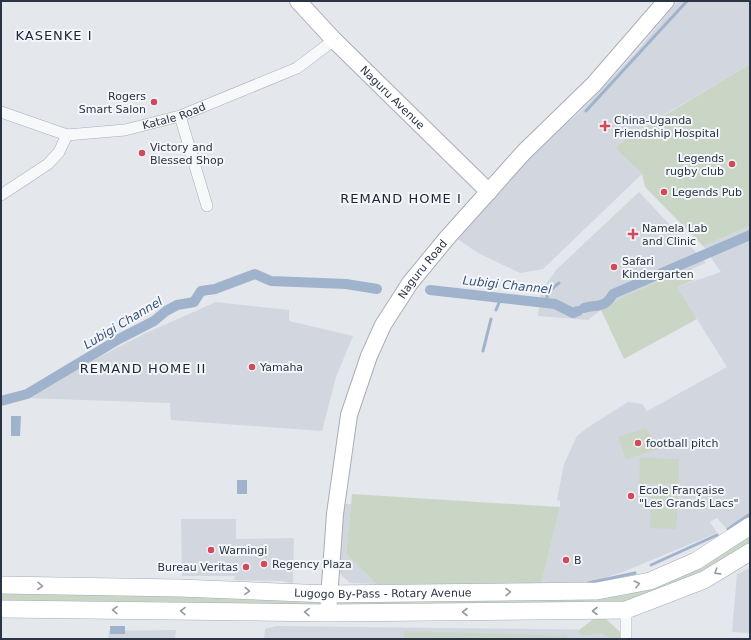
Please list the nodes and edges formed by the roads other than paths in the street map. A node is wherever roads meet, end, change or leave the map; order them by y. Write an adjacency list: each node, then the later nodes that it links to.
1 (298, 1): 3 (street, Naguru Avenue)
2 (666, 1): 7 (street, Naguru Road)
3 (334, 40): 5 (street, Katale Road); 7 (street, Naguru Avenue)
4 (1, 112): 6 (street, Katale Road)
5 (180, 116): 6 (street, Katale Road); 9 (street)
6 (67, 135): 8 (street)
7 (489, 192): 13 (street, Naguru Road)
8 (1, 195)
9 (207, 206)
10 (750, 526): 13 (main road, Lugogo By-Pass - Rotary Avenue, one-way to 10)
11 (750, 552): 15 (main road, Lugogo By-Pass - Rotary Avenue, one-way to 15)
12 (1, 585): 13 (main road, Lugogo By-Pass - Rotary Avenue, one-way to 13)
13 (329, 594): 16 (street, Naguru Road)
14 (1, 609): 16 (main road, Lugogo By-Pass - Rotary Avenue, one-way to 14)
15 (626, 610): 16 (main road, Lugogo By-Pass - Rotary Avenue, one-way to 16); 17 (street)
16 (328, 613)
17 (626, 639)

